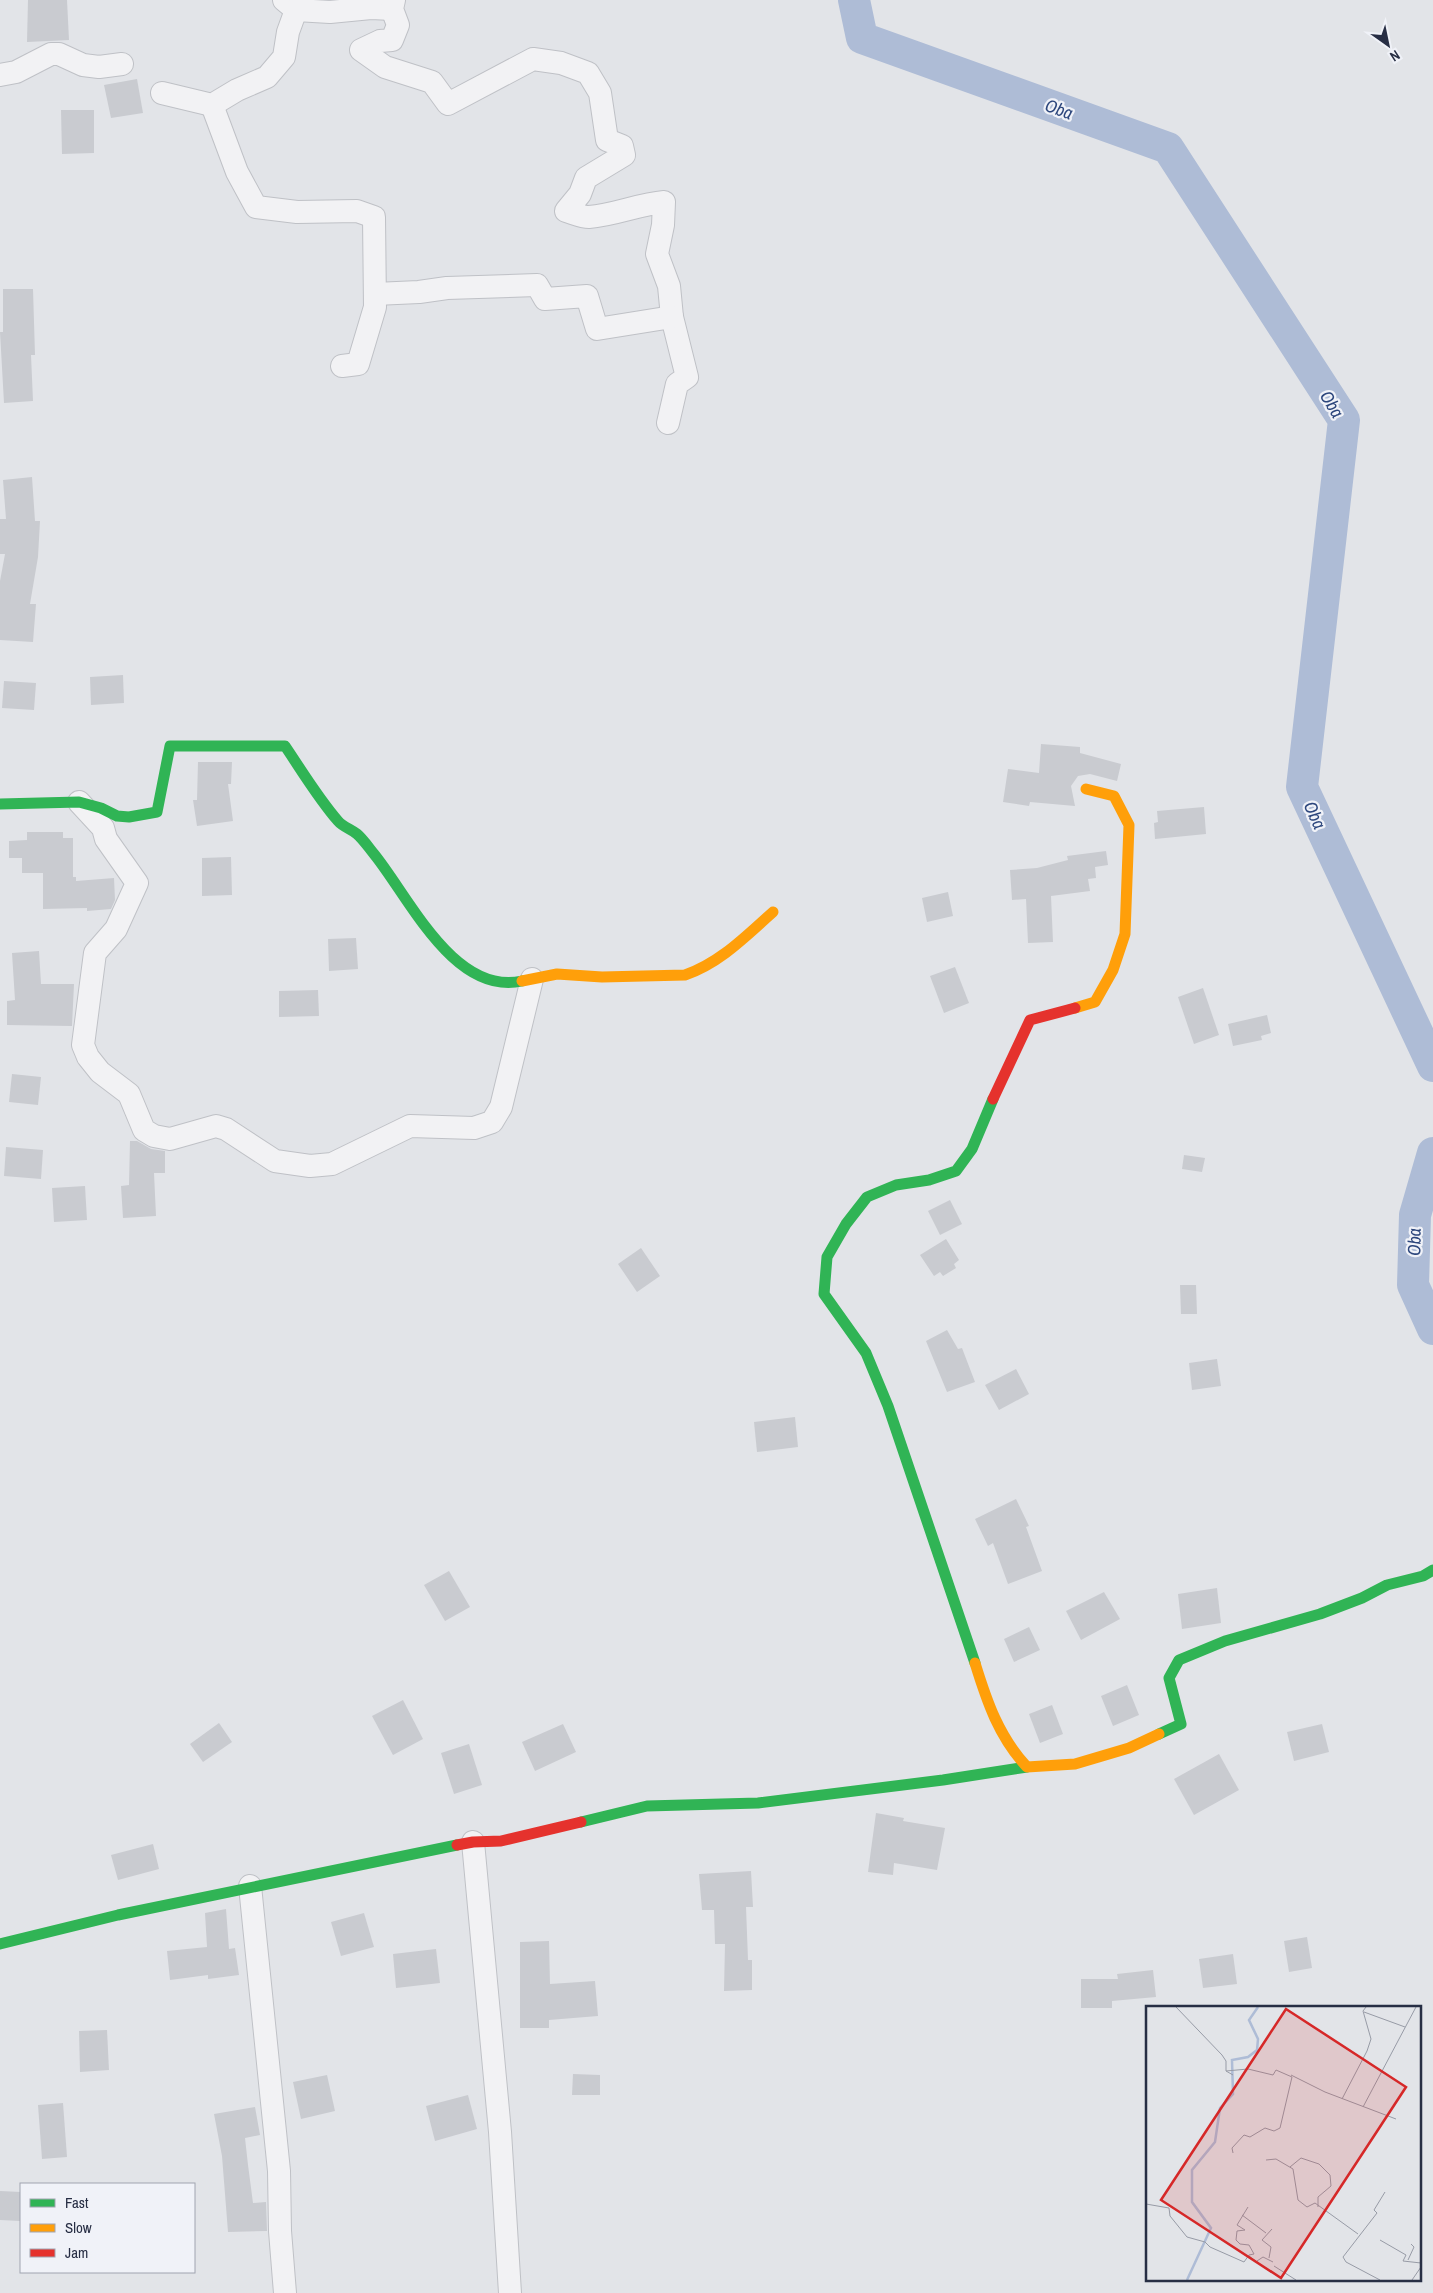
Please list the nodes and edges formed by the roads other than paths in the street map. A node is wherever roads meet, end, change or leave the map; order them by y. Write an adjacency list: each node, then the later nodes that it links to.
1 (290, 5): 2 (street); 6 (street)
2 (393, 5): 8 (street)
3 (122, 64): 4 (street)
4 (0, 75)
5 (162, 93): 6 (street)
6 (212, 105): 7 (street)
7 (375, 294): 8 (street); 9 (street)
8 (672, 317): 10 (street)
9 (342, 366)
10 (668, 423)
11 (1086, 789): 17 (street)
12 (79, 802): 13 (street); 15 (street); 15 (street)
13 (0, 804)
14 (773, 912): 15 (street)
15 (532, 979)
16 (1433, 1570): 17 (street)
17 (1027, 1767): 18 (street)
18 (473, 1842): 19 (street); 22 (street)
19 (250, 1886): 20 (street); 21 (street)
20 (0, 1944)
21 (285, 2293)
22 (510, 2293)

